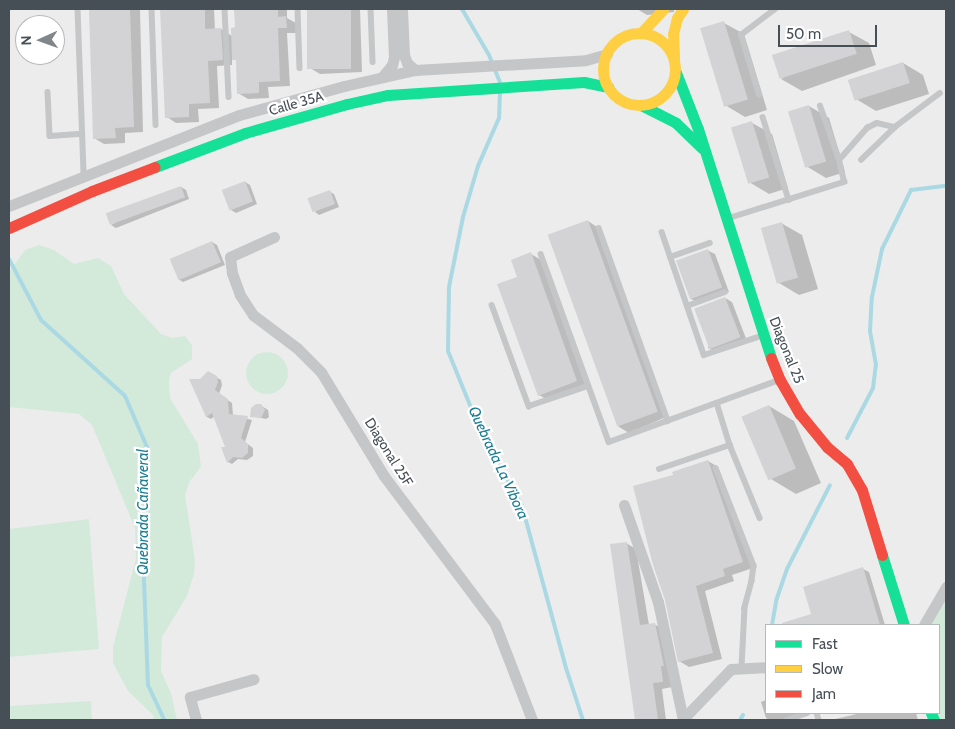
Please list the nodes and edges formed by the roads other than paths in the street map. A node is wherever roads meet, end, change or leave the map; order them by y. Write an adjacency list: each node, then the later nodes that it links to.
1 (78, 9): 30 (lane)
2 (152, 9): 28 (lane)
3 (225, 9): 24 (lane)
4 (298, 9): 17 (lane)
5 (371, 9): 15 (lane)
6 (392, 9): 19 (street)
7 (402, 9): 18 (street)
8 (663, 9): 12 (street)
9 (669, 9): 13 (street)
10 (683, 9): 13 (street, Diagonal 25)
11 (775, 9): 23 (lane)
12 (641, 33): 14 (street); 16 (street)
13 (673, 34): 16 (street, Diagonal 25)
14 (606, 54): 18 (street, Calle 35A); 20 (street)
15 (373, 62)
16 (675, 64): 25 (street); 31 (street, Diagonal 25)
17 (300, 68)
18 (414, 70): 19 (street, Calle 35A)
19 (382, 77): 34 (street, Calle 35A)
20 (608, 87): 25 (street); 35 (street, Calle 35A)
21 (48, 92): 30 (lane)
22 (940, 93): 29 (lane)
23 (759, 94)
24 (229, 97)
25 (641, 106): 31 (street, Diagonal 25)
26 (820, 106): 32 (lane)
27 (763, 117): 36 (lane)
28 (156, 125)
29 (895, 128): 32 (lane); 33 (lane)
30 (82, 134): 34 (lane)
31 (705, 152): 38 (street, Diagonal 25)
32 (839, 160): 36 (lane)
33 (861, 160)
34 (84, 174): 35 (street); 37 (street, Calle 35A)
35 (92, 191): 39 (street, Calle 35A)
36 (789, 200): 38 (lane)
37 (9, 206)
38 (726, 219): 49 (street, Diagonal 25)
39 (9, 228)
40 (600, 228): 53 (lane)
41 (662, 232): 45 (lane)
42 (274, 237): 67 (street, Diagonal 25F)
43 (710, 243): 45 (lane)
44 (541, 254): 51 (lane)
45 (670, 257): 48 (lane)
46 (725, 292): 48 (lane)
47 (492, 305): 51 (lane)
48 (687, 306): 49 (lane)
49 (763, 335): 50 (street, Diagonal 25)
50 (780, 380): 52 (lane); 60 (street, Diagonal 25)
51 (588, 386): 53 (lane)
52 (717, 403): 53 (lane); 54 (lane)
53 (668, 421)
54 (730, 445): 55 (lane); 58 (lane)
55 (659, 468)
56 (716, 468): 63 (lane)
57 (624, 505): 68 (street)
58 (760, 518)
59 (946, 587): 61 (street)
60 (904, 624)
61 (925, 624)
62 (765, 666): 63 (street)
63 (742, 668): 68 (street)
64 (254, 679): 66 (street)
65 (805, 714): 69 (lane)
66 (196, 720)
67 (532, 720)
68 (683, 720)
69 (787, 720)

